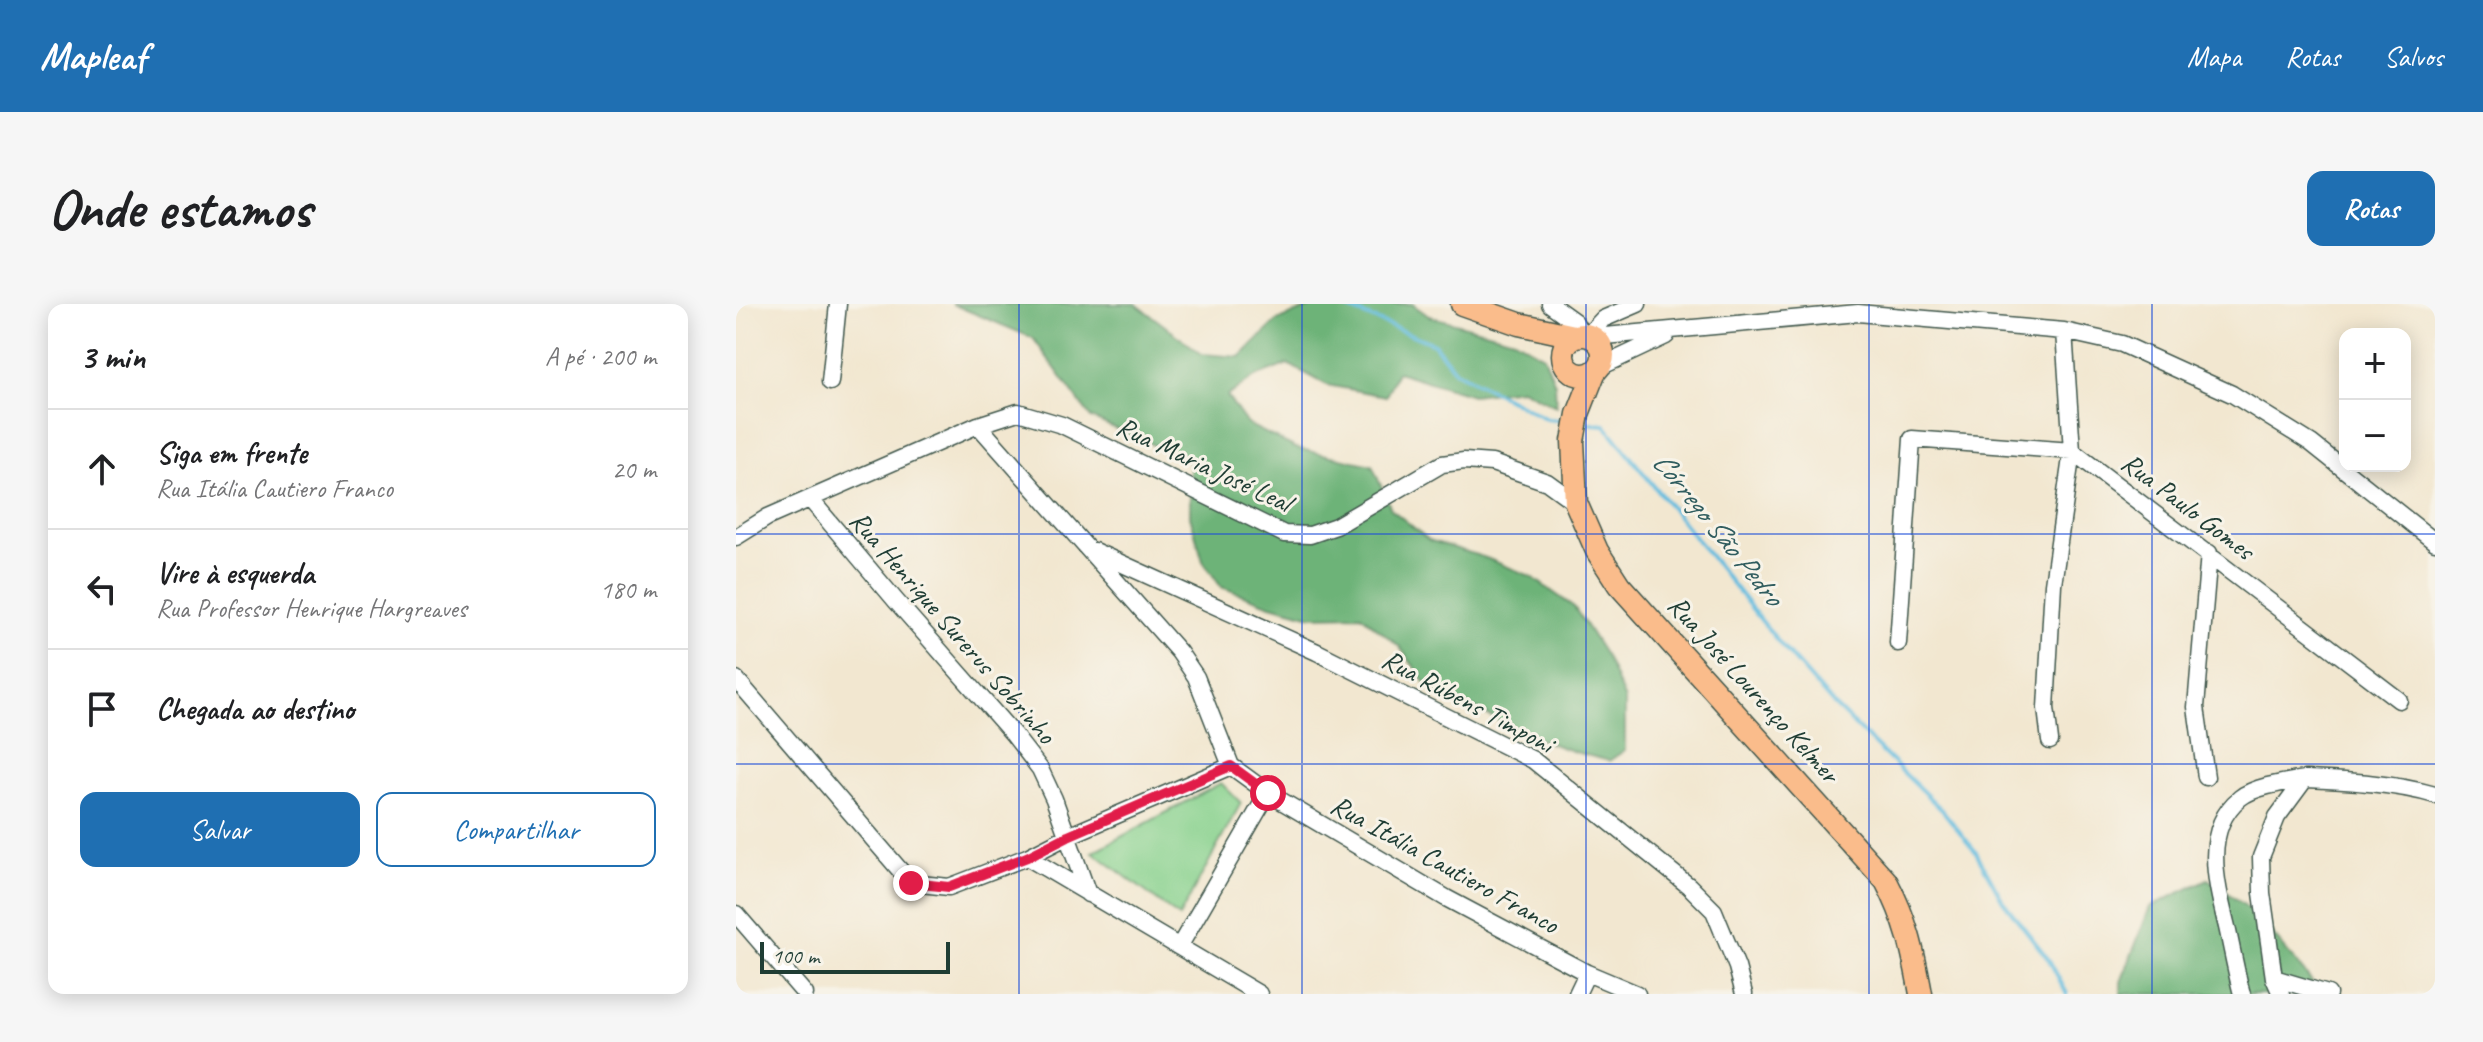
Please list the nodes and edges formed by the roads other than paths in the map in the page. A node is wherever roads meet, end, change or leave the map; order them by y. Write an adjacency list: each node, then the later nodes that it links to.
1 (838, 304): 11 (street)
2 (1462, 304): 5 (main road)
3 (1550, 304): 8 (street)
4 (1638, 304): 8 (street)
5 (1519, 324): 8 (main road); 9 (main road)
6 (1678, 331): 7 (street); 8 (street); 10 (street)
7 (2064, 331): 14 (street); 20 (street)
8 (1584, 336): 9 (main road); 10 (main road)
9 (1566, 365): 10 (main road); 12 (main road, Rua José Lourenço Kelmer)
10 (1597, 370): 12 (main road, Rua José Lourenço Kelmer)
11 (830, 382)
12 (1578, 414): 15 (main road, Rua José Lourenço Kelmer)
13 (978, 425): 16 (street, Rua Maria José Leal); 17 (street, Rua Maria José Leal); 21 (street)
14 (2072, 451): 22 (street, Rua Paulo Gomes); 23 (street); 26 (street)
15 (1575, 467): 16 (street); 18 (main road, Rua José Lourenço Kelmer)
16 (1547, 482): 18 (street, Rua Maria José Leal)
17 (810, 499): 19 (street, Rua Maria José Leal); 32 (street, Rua Henrique Surerus Sobrinho)
18 (1576, 503): 44 (main road, Rua José Lourenço Kelmer)
19 (736, 537)
20 (2435, 542)
21 (1087, 548): 27 (street); 43 (street, Rua Rúbens Timponi)
22 (2209, 553): 25 (street, Rua Paulo Gomes); 28 (street)
23 (1898, 643)
24 (736, 679): 33 (street)
25 (2399, 700)
26 (2050, 741)
27 (1231, 766): 30 (street, Rua Itália Cautiero Franco); 32 (street)
28 (2206, 777)
29 (2305, 779): 31 (street); 38 (street); 45 (street)
30 (1268, 793): 36 (street); 37 (street, Rua Itália Cautiero Franco)
31 (2435, 795)
32 (1068, 836): 33 (street); 34 (street, Rua Henrique Surerus Sobrinho)
33 (1027, 857): 34 (street)
34 (1088, 894): 36 (street)
35 (736, 914): 39 (street)
36 (1179, 947): 40 (street)
37 (1587, 973): 41 (street); 42 (street, Rua Itália Cautiero Franco)
38 (2274, 978): 46 (street); 47 (street)
39 (805, 994)
40 (1259, 994)
41 (1577, 994)
42 (1637, 994)
43 (1744, 994)
44 (1921, 994)
45 (2242, 994)
46 (2281, 994)
47 (2328, 994)

